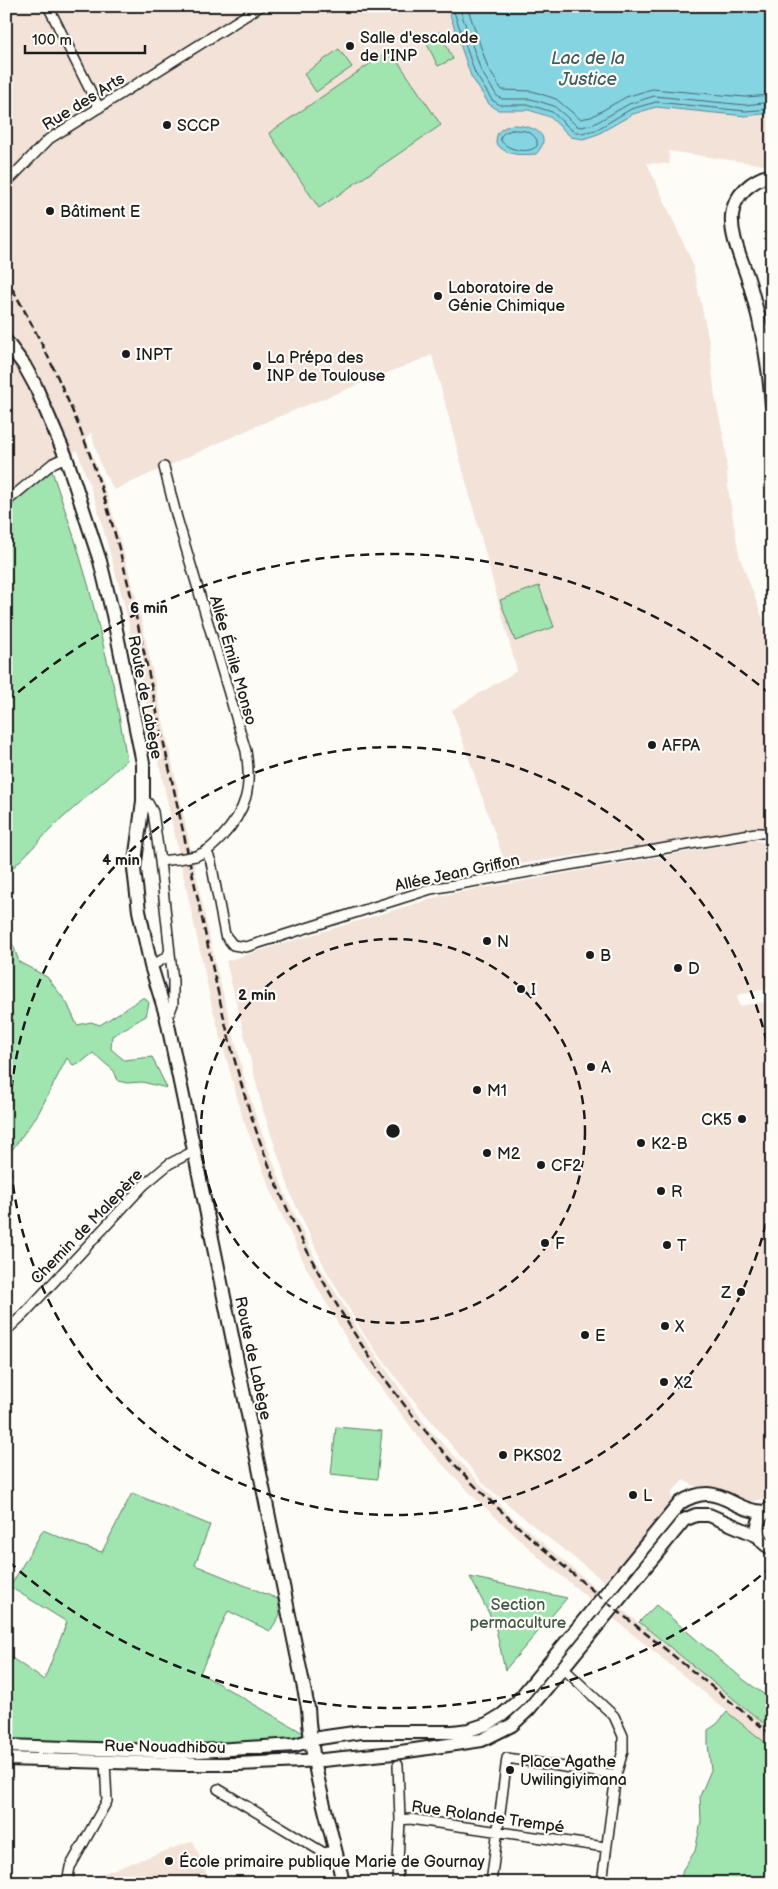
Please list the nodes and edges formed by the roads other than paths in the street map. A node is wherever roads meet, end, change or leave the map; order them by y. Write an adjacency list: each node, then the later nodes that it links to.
1 (48, 6): 3 (street)
2 (261, 6): 3 (street, Rue des Arts)
3 (99, 108): 7 (street, Rue des Arts)
4 (772, 175): 6 (main road)
5 (772, 179): 6 (main road)
6 (756, 181): 9 (main road)
7 (6, 183)
8 (6, 341): 10 (main road, Route de Labège)
9 (772, 405)
10 (66, 457): 12 (street); 13 (main road, Route de Labège)
11 (164, 467): 15 (street, Allée Émile Monso)
12 (6, 502)
13 (142, 801): 16 (street); 18 (main road, Route de Labège)
14 (772, 833): 15 (street, Allée Jean Griffon)
15 (208, 852): 16 (street, bridge)
16 (160, 862): 17 (street)
17 (169, 952): 18 (street); 19 (street)
18 (151, 966): 19 (main road, Route de Labège)
19 (166, 1016): 20 (main road, Route de Labège)
20 (194, 1151): 21 (street, Chemin de Malepère); 26 (main road, Route de Labège)
21 (6, 1331)
22 (768, 1510): 23 (main road); 26 (main road, Rue Nouadhibou)
23 (758, 1536): 24 (main road); 25 (main road, Rue Nouadhibou)
24 (772, 1548)
25 (562, 1667): 29 (main road, Rue Nouadhibou); 32 (street)
26 (315, 1739): 27 (main road, Rue Nouadhibou); 29 (main road, Route de Labège)
27 (6, 1746)
28 (6, 1759): 30 (main road, Rue Nouadhibou)
29 (318, 1760): 30 (main road, Rue Nouadhibou); 36 (main road, Route de Labège)
30 (105, 1762): 38 (street)
31 (398, 1765): 34 (street)
32 (616, 1775): 35 (street); 37 (street)
33 (218, 1789): 36 (street)
34 (400, 1820): 35 (street, Rue Rolande Trempé); 40 (street, Rue Rolande Trempé)
35 (498, 1832): 37 (street, Rue Rolande Trempé); 41 (street)
36 (335, 1845): 39 (main road, Route de Labège)
37 (605, 1847): 42 (street)
38 (68, 1883)
39 (344, 1883)
40 (398, 1883)
41 (491, 1883)
42 (602, 1883)

